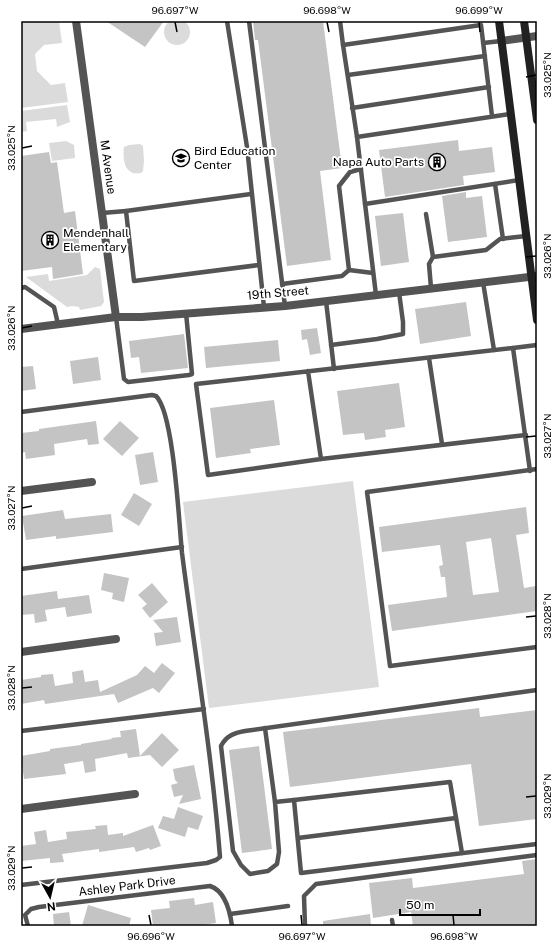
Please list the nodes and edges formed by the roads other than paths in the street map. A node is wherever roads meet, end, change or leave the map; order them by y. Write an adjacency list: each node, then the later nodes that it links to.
1 (76, 21): 27 (street, M Avenue)
2 (227, 21): 24 (lane)
3 (249, 21): 37 (lane)
4 (340, 21): 12 (lane)
5 (499, 21): 10 (main road)
6 (524, 21): 9 (main road)
7 (481, 23): 11 (lane); 12 (lane)
8 (537, 36): 9 (street)
9 (527, 37): 10 (street); 19 (main road)
10 (501, 41): 11 (lane); 17 (main road)
11 (483, 43): 13 (lane)
12 (343, 45): 14 (lane)
13 (485, 56): 14 (lane); 15 (lane)
14 (348, 75): 16 (lane)
15 (489, 87): 16 (lane); 18 (lane)
16 (352, 108): 20 (lane)
17 (510, 114): 18 (lane); 22 (main road)
18 (492, 116): 20 (lane)
19 (537, 120)
20 (357, 137): 21 (lane)
21 (361, 169): 25 (lane); 33 (lane)
22 (519, 180): 23 (lane); 29 (main road)
23 (495, 184): 25 (lane); 30 (lane)
24 (251, 194): 26 (lane); 32 (lane)
25 (365, 204): 34 (lane)
26 (126, 210): 27 (lane); 32 (lane)
27 (102, 214): 46 (street, M Avenue)
28 (426, 214): 31 (lane)
29 (526, 236): 30 (lane); 35 (main road)
30 (503, 239): 31 (lane)
31 (433, 257): 39 (lane)
32 (259, 265): 44 (lane)
33 (349, 270): 34 (lane); 37 (lane)
34 (373, 273): 41 (lane)
35 (534, 276): 36 (street, 19th Street); 47 (main road)
36 (483, 282): 39 (street, 19th Street); 53 (lane)
37 (282, 284): 43 (lane)
38 (21, 288): 48 (lane)
39 (431, 288): 40 (street, 19th Street)
40 (399, 292): 41 (street, 19th Street); 50 (lane)
41 (376, 295): 42 (street, 19th Street)
42 (326, 301): 43 (street, 19th Street); 50 (lane)
43 (285, 306): 44 (street, 19th Street)
44 (264, 307): 45 (street, 19th Street)
45 (186, 313): 46 (street, 19th Street); 46 (lane)
46 (116, 317): 48 (street, 19th Street)
47 (537, 320)
48 (58, 324): 49 (street, 19th Street)
49 (21, 329)
50 (331, 345): 55 (lane)
51 (537, 345): 52 (lane)
52 (513, 348): 53 (lane); 58 (lane)
53 (494, 350): 54 (lane)
54 (429, 358): 55 (lane); 59 (lane)
55 (334, 368): 56 (lane)
56 (308, 372): 60 (lane); 60 (lane)
57 (21, 412): 65 (lane)
58 (526, 435): 59 (lane); 62 (lane)
59 (442, 444): 60 (lane)
60 (321, 459)
61 (537, 469): 62 (lane)
62 (530, 470): 68 (lane)
63 (92, 482): 64 (street)
64 (21, 491)
65 (182, 547): 66 (lane); 71 (lane)
66 (21, 569)
67 (116, 639): 69 (street)
68 (537, 647)
69 (21, 652)
70 (537, 690): 72 (lane)
71 (204, 709): 73 (lane); 83 (lane)
72 (265, 728): 76 (lane); 76 (lane)
73 (21, 731)
74 (135, 794): 77 (street)
75 (294, 800): 76 (lane); 78 (lane); 79 (lane)
76 (275, 802)
77 (21, 809)
78 (456, 818): 79 (lane); 81 (lane)
79 (298, 838): 81 (lane)
80 (537, 844): 81 (lane)
81 (462, 853)
82 (537, 855): 89 (lane)
83 (21, 885)
84 (288, 906): 85 (lane)
85 (230, 914): 87 (lane, Ashley Park Drive); 88 (lane, Ashley Park Drive)
86 (392, 920): 90 (lane)
87 (28, 926)
88 (232, 926)
89 (305, 926)
90 (393, 926)

